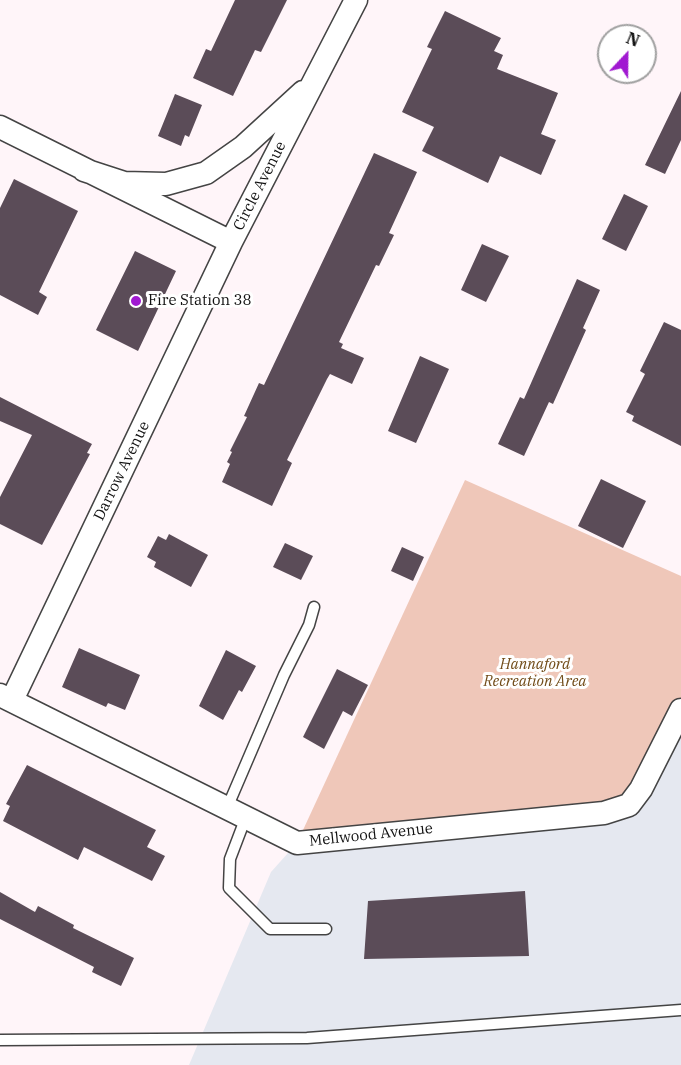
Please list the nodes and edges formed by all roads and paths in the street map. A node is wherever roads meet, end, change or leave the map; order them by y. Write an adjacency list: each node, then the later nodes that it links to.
1 (356, 0): 2 (street, Circle Avenue)
2 (315, 81): 4 (street, Circle Avenue); 5 (street, Circle Avenue)
3 (0, 127): 4 (street, Circle Avenue)
4 (84, 170): 5 (street, Circle Avenue)
5 (231, 242): 7 (street, Darrow Avenue)
6 (314, 607): 9 (lane)
7 (6, 697): 9 (street, Mellwood Avenue)
8 (681, 710): 9 (street, Mellwood Avenue)
9 (237, 812): 10 (lane)
10 (326, 930)
11 (681, 1010): 12 (lane)
12 (0, 1040)

